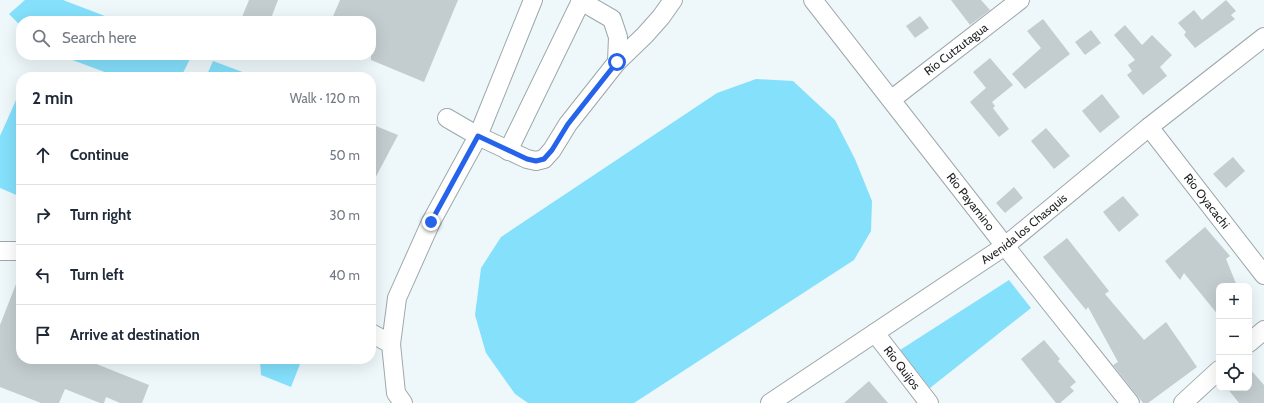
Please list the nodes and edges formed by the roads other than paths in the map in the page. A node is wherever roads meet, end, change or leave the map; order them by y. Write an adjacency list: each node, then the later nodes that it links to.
1 (533, 0): 11 (street)
2 (580, 0): 7 (street); 12 (street)
3 (673, 0): 7 (street)
4 (813, 0): 8 (street, Río Payamino)
5 (1020, 0): 8 (street, Río Cutzutagua)
6 (1264, 37): 10 (street, Avenida los Chasquis)
7 (617, 62): 12 (street)
8 (892, 99): 13 (street, Río Payamino)
9 (447, 118): 11 (street)
10 (1149, 128): 13 (street, Avenida los Chasquis); 16 (street, Río Oyacachi)
11 (478, 136): 12 (street); 21 (street)
12 (508, 151)
13 (1004, 246): 18 (street, Avenida los Chasquis); 26 (street, Río Payamino)
14 (0, 251): 15 (street)
15 (16, 251)
16 (1264, 275)
17 (1264, 330): 20 (street)
18 (874, 333): 24 (street, Avenida los Chasquis); 25 (street, Río Quijos)
19 (376, 336): 21 (street)
20 (1252, 340)
21 (391, 344): 23 (street)
22 (1216, 373): 27 (street)
23 (403, 403)
24 (770, 403)
25 (929, 403)
26 (1130, 403)
27 (1183, 403)

